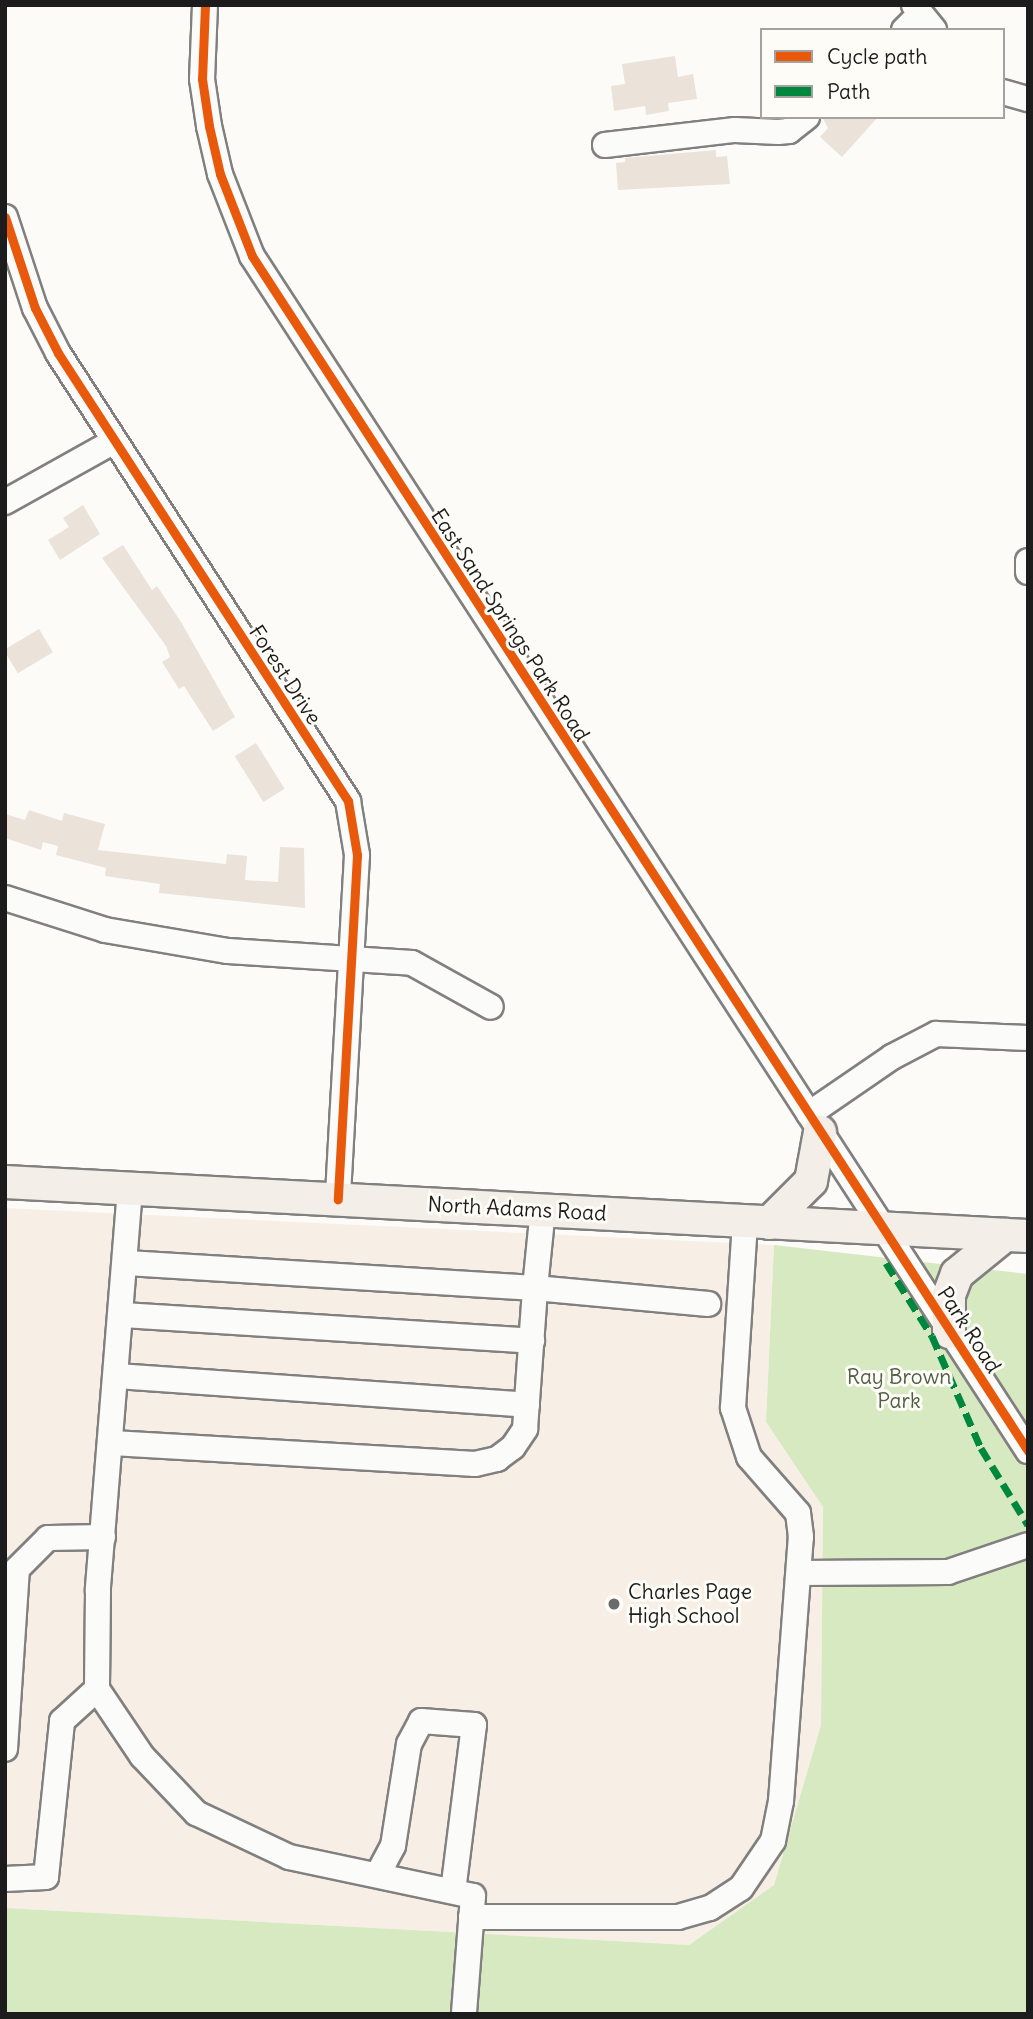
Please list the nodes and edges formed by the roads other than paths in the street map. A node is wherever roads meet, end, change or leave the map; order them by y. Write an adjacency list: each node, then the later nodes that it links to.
1 (205, 5): 11 (street, East Sand Springs Park Road)
2 (804, 119): 3 (street)
3 (605, 145)
4 (5, 217): 5 (street, Forest Drive)
5 (113, 442): 6 (street); 8 (street, Forest Drive)
6 (5, 502)
7 (5, 898): 8 (street)
8 (353, 958): 9 (street); 14 (street, Forest Drive)
9 (492, 1007)
10 (1028, 1038): 11 (street)
11 (815, 1123): 16 (main road); 17 (street, East Sand Springs Park Road)
12 (5, 1182): 13 (main road, North Adams Road)
13 (130, 1189): 14 (main road, North Adams Road); 19 (street)
14 (338, 1199): 15 (main road, North Adams Road)
15 (543, 1209): 16 (main road, North Adams Road); 20 (street)
16 (757, 1222): 17 (main road, North Adams Road); 31 (street)
17 (881, 1229): 18 (main road, North Adams Road); 23 (street, Park Road)
18 (1016, 1236): 23 (main road)
19 (127, 1263): 20 (street); 22 (street)
20 (535, 1287): 21 (street); 24 (street)
21 (708, 1304)
22 (122, 1315): 24 (street); 25 (street)
23 (949, 1332): 28 (street, Park Road)
24 (532, 1340): 26 (street)
25 (117, 1376): 26 (street); 27 (street)
26 (527, 1405): 27 (street)
27 (111, 1443): 29 (street)
28 (1028, 1451)
29 (103, 1537): 32 (street); 33 (street)
30 (1028, 1545): 31 (street)
31 (799, 1573): 36 (street)
32 (97, 1689): 34 (street); 35 (street)
33 (5, 1749)
34 (377, 1874): 36 (street); 36 (street)
35 (5, 1879)
36 (466, 1901): 37 (street)
37 (464, 2014)

